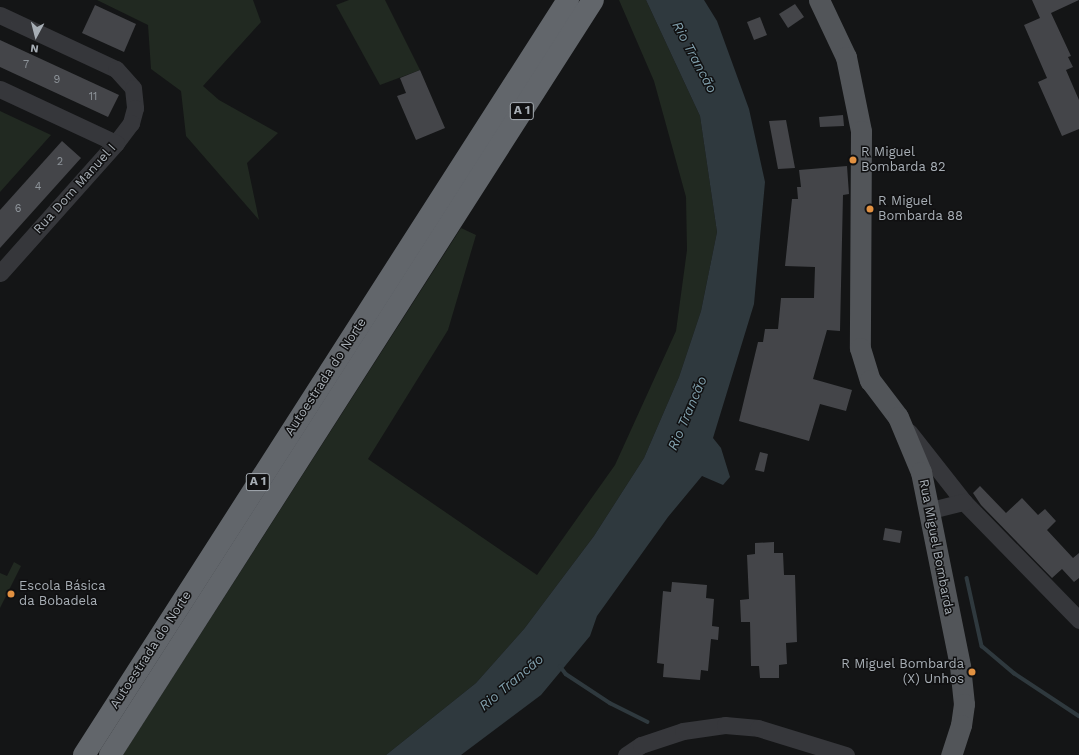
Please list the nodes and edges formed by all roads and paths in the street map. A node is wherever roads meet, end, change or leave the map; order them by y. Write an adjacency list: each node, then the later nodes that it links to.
1 (568, 0): 7 (highway, Autoestrada do Norte / A 1)
2 (593, 0): 7 (highway, Autoestrada do Norte / A 1)
3 (819, 0): 9 (main road, Rua Miguel Bombarda)
4 (0, 15): 6 (street, Rua Dom Manuel I)
5 (0, 89): 6 (street)
6 (116, 143): 8 (street, Rua Dom Manuel I)
7 (443, 216): 13 (highway, Autoestrada do Norte / A 1); 14 (highway, Autoestrada do Norte / A 1)
8 (0, 272)
9 (898, 417): 10 (street); 11 (main road, Rua Miguel Bombarda)
10 (964, 502): 11 (street); 12 (street)
11 (931, 510): 17 (main road, Rua Miguel Bombarda)
12 (1079, 620)
13 (84, 755)
14 (110, 755)
15 (626, 755): 16 (street)
16 (846, 755)
17 (951, 755)

